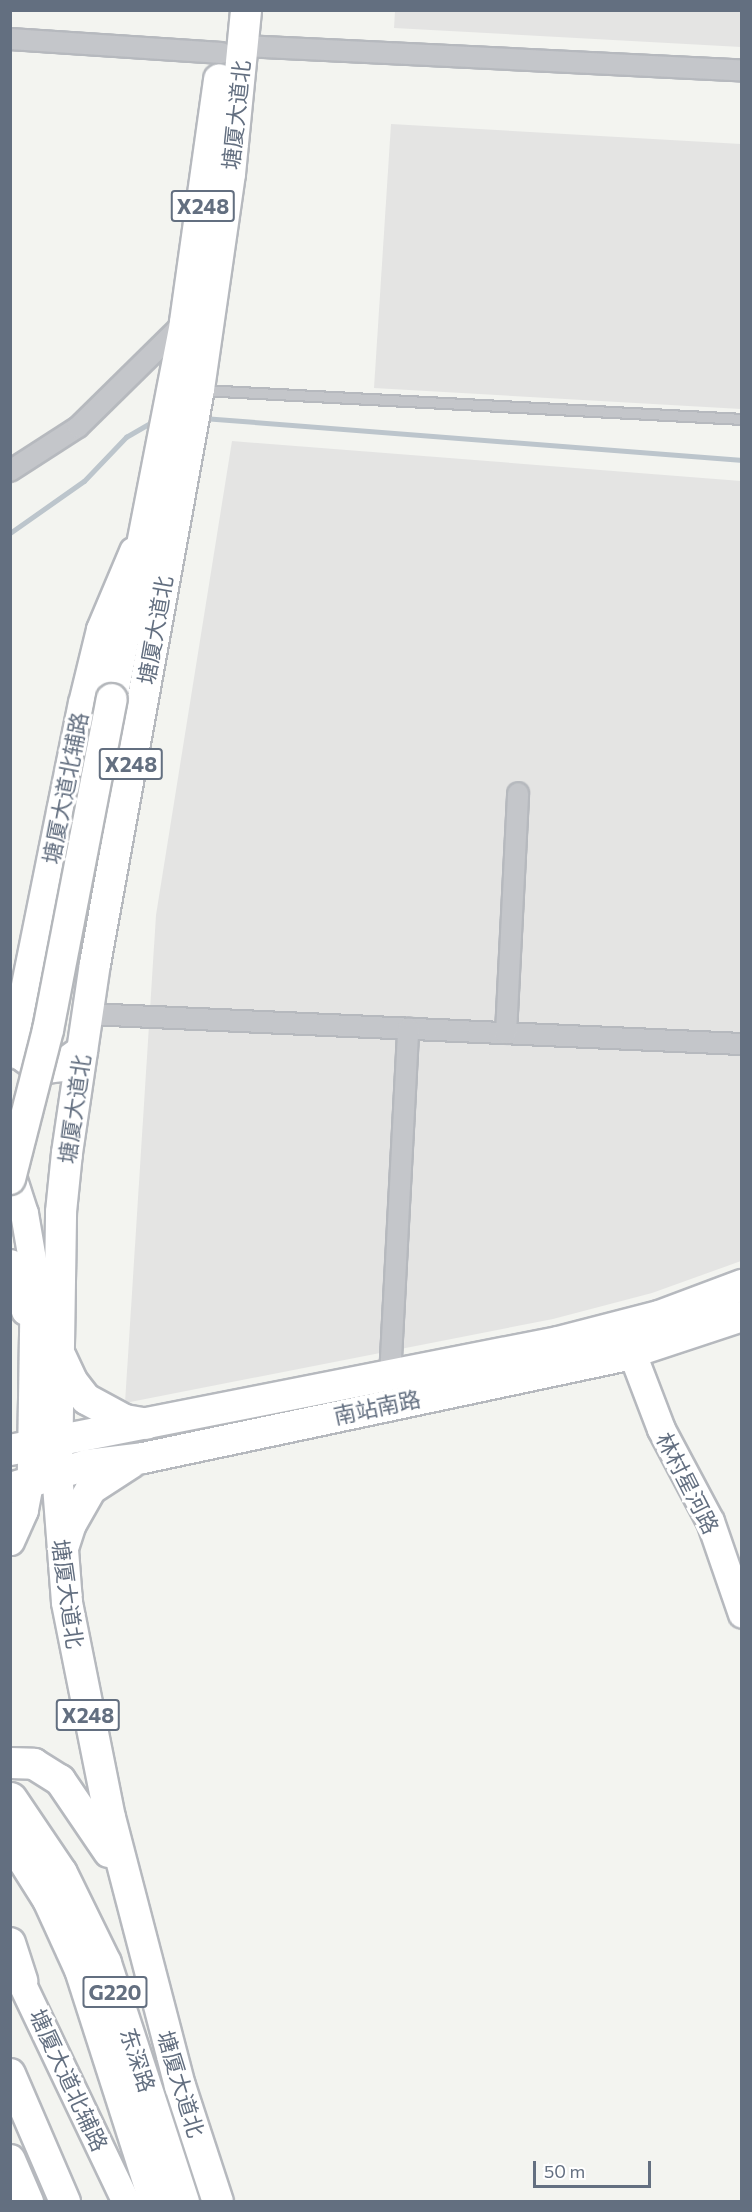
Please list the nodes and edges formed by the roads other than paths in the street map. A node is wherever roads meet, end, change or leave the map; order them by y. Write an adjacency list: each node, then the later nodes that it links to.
1 (225, 10): 4 (main road, 塘厦大道北 / X248)
2 (246, 10): 4 (main road, 塘厦大道北 / X248)
3 (10, 39): 4 (street)
4 (233, 50): 5 (street); 6 (main road, 塘厦大道北 / X248); 7 (main road, 塘厦大道北 / X248)
5 (741, 70)
6 (185, 322): 7 (main road, 塘厦大道北 / X248); 9 (street)
7 (188, 396): 8 (lane); 10 (main road, 塘厦大道北 / X248); 12 (main road, 塘厦大道北 / X248)
8 (741, 419)
9 (10, 471)
10 (143, 527): 16 (main road, 塘厦大道北辅路); 19 (main road, 塘厦大道北 / X248, bridge)
11 (518, 793): 14 (street)
12 (88, 1014): 13 (street); 17 (main road, 塘厦大道北 / X248)
13 (408, 1028): 14 (street); 26 (street)
14 (506, 1033): 15 (street)
15 (741, 1044)
16 (13, 1045): 17 (main road)
17 (82, 1051): 24 (main road, 塘厦大道北 / X248)
18 (10, 1170): 23 (main road)
19 (10, 1179)
20 (10, 1263): 23 (main road)
21 (741, 1284): 26 (main road, 南站南路)
22 (741, 1316): 25 (main road, 南站南路)
23 (30, 1332): 29 (main road)
24 (58, 1345): 27 (main road); 29 (main road, 塘厦大道北 / X248)
25 (632, 1353): 28 (main road, 南站南路); 32 (main road, 林村星河路)
26 (390, 1377): 27 (main road, 南站南路)
27 (153, 1425): 29 (main road, 南站南路)
28 (143, 1458): 29 (main road, 南站南路); 31 (main road)
29 (33, 1464): 30 (main road); 31 (main road, 塘厦大道北 / X248)
30 (10, 1541)
31 (62, 1554): 36 (main road, 塘厦大道北 / X248)
32 (741, 1614)
33 (10, 1763): 36 (main road)
34 (10, 1799): 45 (highway, 东深路 / G220)
35 (10, 1837): 44 (highway, 东深路 / G220)
36 (123, 1875): 46 (main road, 塘厦大道北 / X248)
37 (10, 1943): 38 (main road)
38 (16, 1970): 43 (main road, 塘厦大道北辅路)
39 (10, 2074): 42 (main road)
40 (10, 2160): 41 (main road)
41 (28, 2202)
42 (65, 2202)
43 (126, 2202)
44 (156, 2202)
45 (182, 2202)
46 (218, 2202)

